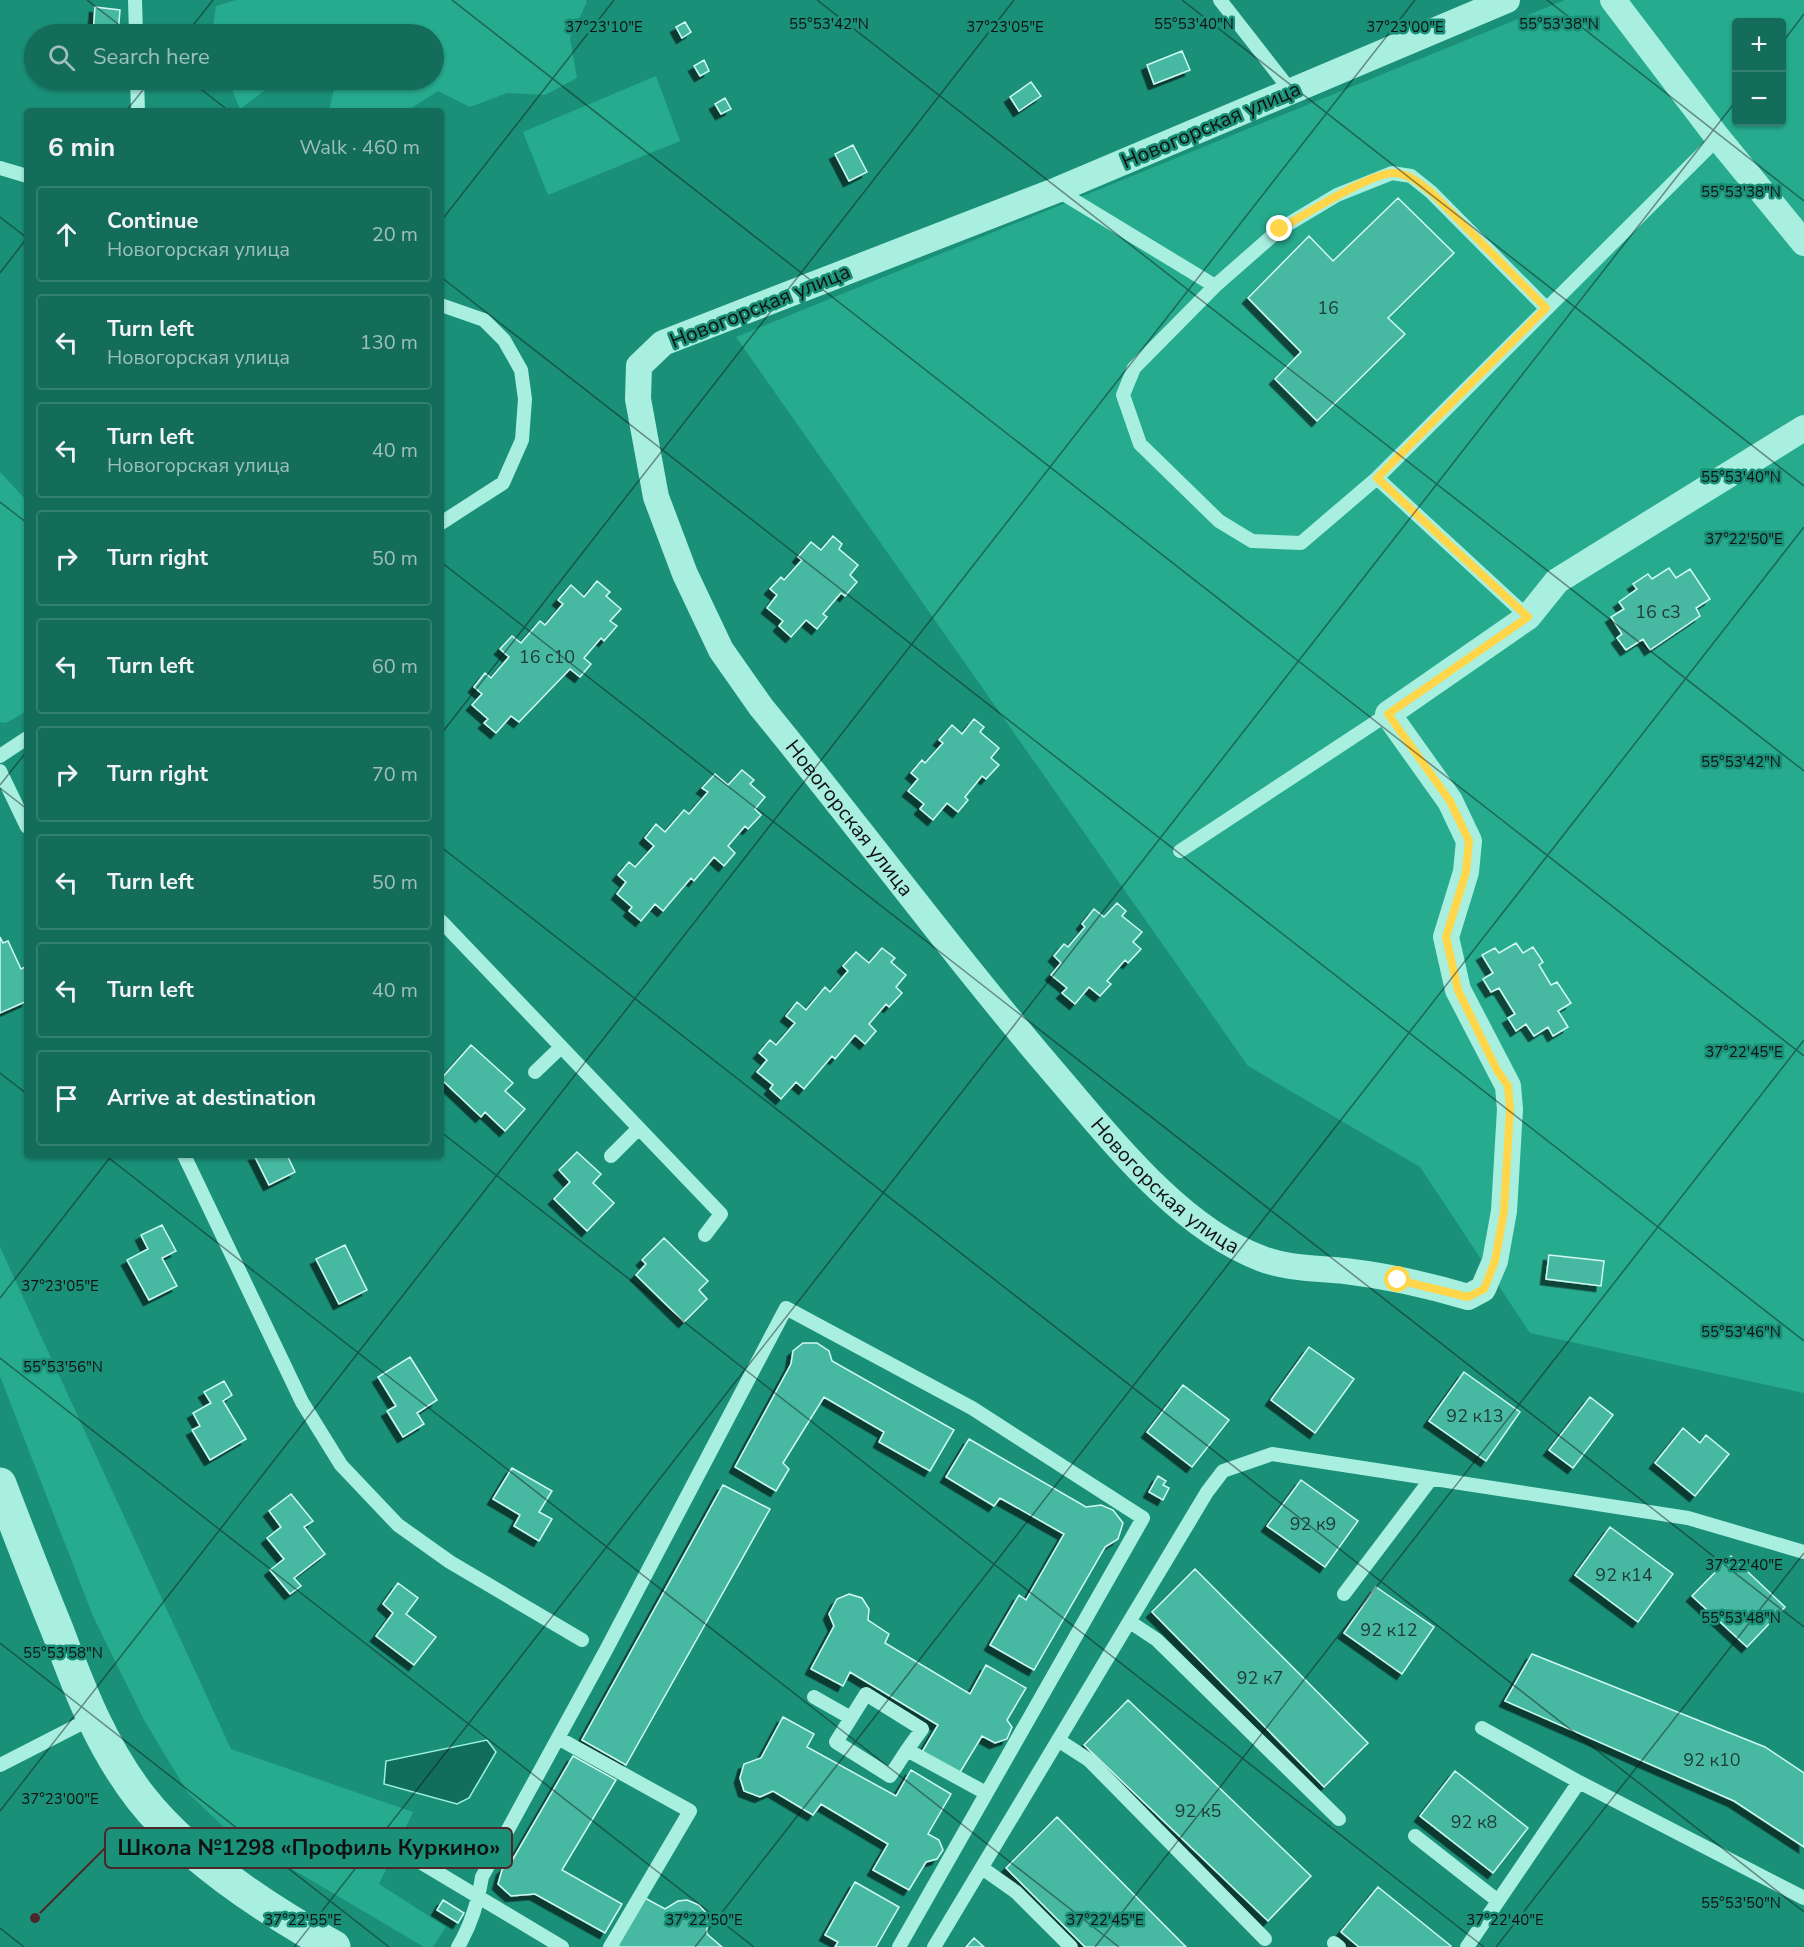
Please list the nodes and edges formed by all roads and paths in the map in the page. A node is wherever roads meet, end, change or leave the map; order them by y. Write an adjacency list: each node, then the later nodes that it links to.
1 (135, 0): 5 (lane)
2 (1220, 0): 7 (lane)
3 (1507, 0): 7 (street, Новогорская улица)
4 (1613, 0): 9 (street)
5 (136, 24)
6 (137, 90): 8 (lane)
7 (1291, 91): 12 (street, Новогорская улица)
8 (138, 108)
9 (1718, 138): 13 (street); 16 (lane)
10 (0, 168): 11 (lane)
11 (24, 175)
12 (1057, 190): 14 (lane); 21 (street, Новогорская улица)
13 (1804, 243)
14 (1215, 286): 16 (lane); 18 (lane)
15 (444, 306): 19 (lane)
16 (1546, 308): 18 (lane)
17 (1804, 428): 20 (street)
18 (1377, 478): 20 (lane)
19 (444, 521)
20 (1528, 617): 21 (street)
21 (1388, 714): 26 (lane)
22 (24, 740): 23 (lane)
23 (0, 756)
24 (0, 771): 25 (lane)
25 (22, 804)
26 (1180, 851)
27 (444, 924): 28 (lane)
28 (561, 1047): 29 (lane); 30 (lane)
29 (535, 1072)
30 (639, 1128): 31 (lane); 33 (lane)
31 (611, 1156)
32 (185, 1158): 39 (lane)
33 (705, 1235)
34 (1431, 1479): 36 (lane); 37 (lane); 38 (lane)
35 (0, 1484): 41 (street)
36 (1804, 1552)
37 (1344, 1594)
38 (1130, 1622): 45 (lane); 50 (lane)
39 (582, 1640)
40 (814, 1697): 42 (lane)
41 (92, 1718): 47 (lane); 58 (street)
42 (851, 1718): 46 (lane); 46 (lane)
43 (1482, 1728): 48 (lane)
44 (558, 1738): 49 (lane); 55 (lane); 61 (lane)
45 (1058, 1740): 53 (lane); 57 (lane)
46 (907, 1749): 49 (lane)
47 (0, 1765)
48 (1579, 1782): 54 (lane); 56 (lane)
49 (986, 1794): 62 (lane)
50 (1339, 1819)
51 (1414, 1836): 56 (lane)
52 (415, 1859): 55 (lane)
53 (982, 1868): 63 (lane); 64 (lane)
54 (1804, 1898)
55 (479, 1899): 59 (lane); 60 (lane)
56 (1498, 1901): 65 (lane)
57 (1264, 1939)
58 (334, 1947)
59 (458, 1947)
60 (562, 1947)
61 (610, 1947)
62 (899, 1947)
63 (934, 1947)
64 (1071, 1947)
65 (1467, 1947)

